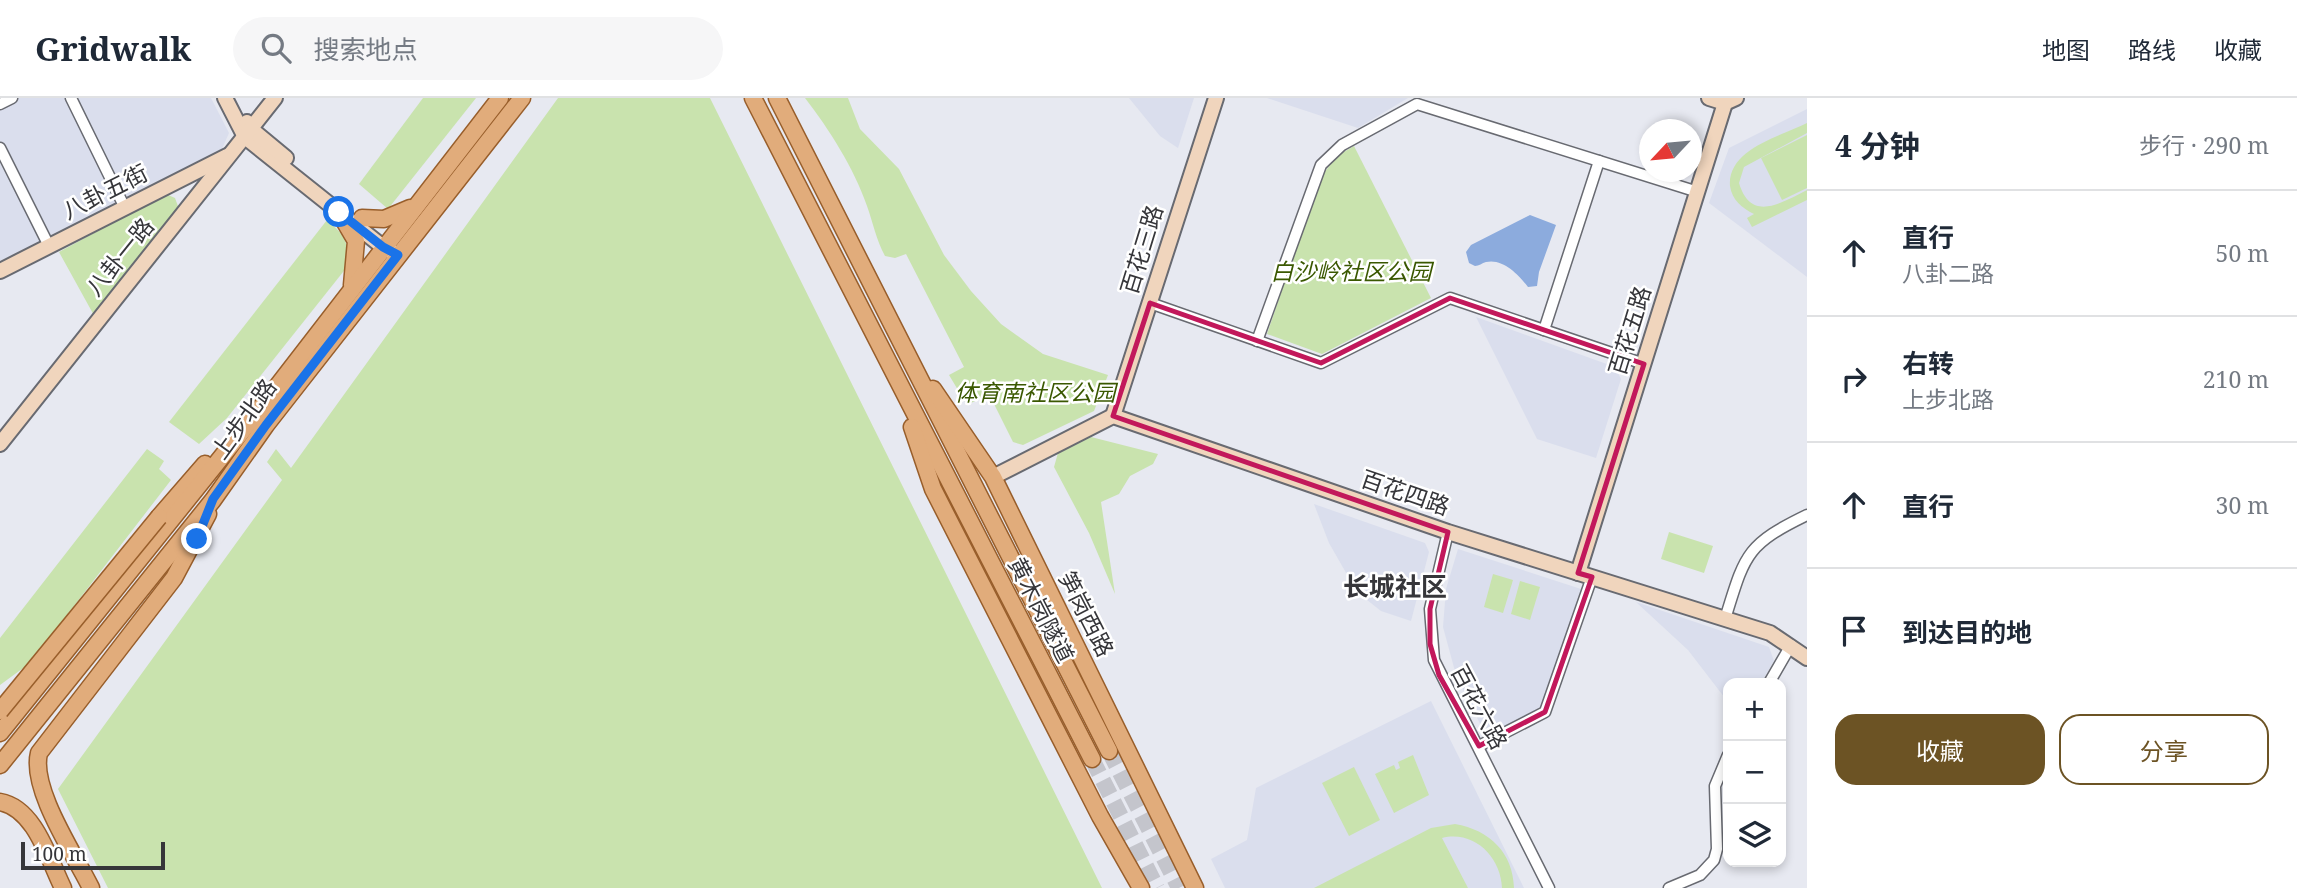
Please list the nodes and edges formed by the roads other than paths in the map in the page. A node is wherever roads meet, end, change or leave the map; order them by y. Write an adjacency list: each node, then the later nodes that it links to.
1 (12, 98): 14 (street)
2 (71, 98): 22 (street)
3 (225, 98): 15 (street)
4 (235, 98): 15 (street)
5 (275, 98): 15 (street, 八卦一路)
6 (500, 98): 21 (main road, 上步北路)
7 (522, 98): 28 (main road, 上步北路)
8 (777, 98): 35 (main road, 笋岗西路)
9 (1216, 98): 31 (street, 百花三路)
10 (1709, 98): 13 (street)
11 (756, 99): 36 (main road)
12 (1418, 101): 18 (street); 33 (street)
13 (1731, 101): 20 (street, 百花五路)
14 (0, 104)
15 (248, 133): 17 (street, 八卦一路); 24 (street); 25 (street)
16 (0, 148): 27 (street)
17 (230, 154): 19 (street, 八卦五街); 23 (street, 八卦一路)
18 (1599, 161): 20 (street); 32 (street)
19 (167, 186): 22 (street, 八卦五街); 23 (street)
20 (1698, 192): 34 (street, 百花五路)
21 (418, 203): 25 (main road); 26 (main road, 上步北路)
22 (125, 208): 27 (street, 八卦五街)
23 (187, 209): 39 (street, 八卦一路)
24 (339, 212): 26 (street); 30 (main road)
25 (362, 219): 26 (street)
26 (386, 244): 28 (street); 30 (main road, 上步北路)
27 (49, 246): 29 (street, 八卦五街)
28 (398, 255): 42 (main road, 上步北路)
29 (0, 271)
30 (351, 289): 38 (main road, 上步北路)
31 (1150, 303): 33 (street); 37 (street, 百花三路)
32 (1544, 330): 33 (street); 34 (street)
33 (1257, 341)
34 (1644, 364): 45 (street, 百花五路)
35 (917, 373): 40 (main road, 笋岗西路); 41 (main road, 笋岗西路)
36 (897, 382): 56 (main road, 黄木岗隧道); 62 (main road)
37 (1113, 416): 41 (street); 44 (street, 百花四路)
38 (248, 424): 50 (main road, 上步北路); 52 (main road, bridge)
39 (0, 444)
40 (967, 472): 55 (main road, 黄木岗隧道)
41 (993, 477): 63 (main road, 笋岗西路)
42 (213, 499): 57 (main road, 上步北路); 61 (main road)
43 (1807, 515): 46 (street)
44 (1448, 532): 45 (street, 百花四路); 54 (street, 百花六路)
45 (1585, 575): 46 (street, 百花四路); 54 (street)
46 (1725, 619): 47 (street, 百花四路)
47 (1791, 645): 48 (street, 百花四路); 49 (street)
48 (1807, 658)
49 (1772, 678)
50 (33, 694): 51 (street); 53 (main road, 上步北路)
51 (0, 702)
52 (0, 711)
53 (0, 733)
54 (1479, 746): 64 (street, 百花六路)
55 (1109, 751)
56 (1092, 759)
57 (0, 765)
58 (1723, 768): 65 (street)
59 (0, 802): 60 (main road)
60 (63, 888)
61 (92, 888)
62 (1141, 888)
63 (1195, 888)
64 (1549, 888)
65 (1669, 888)

